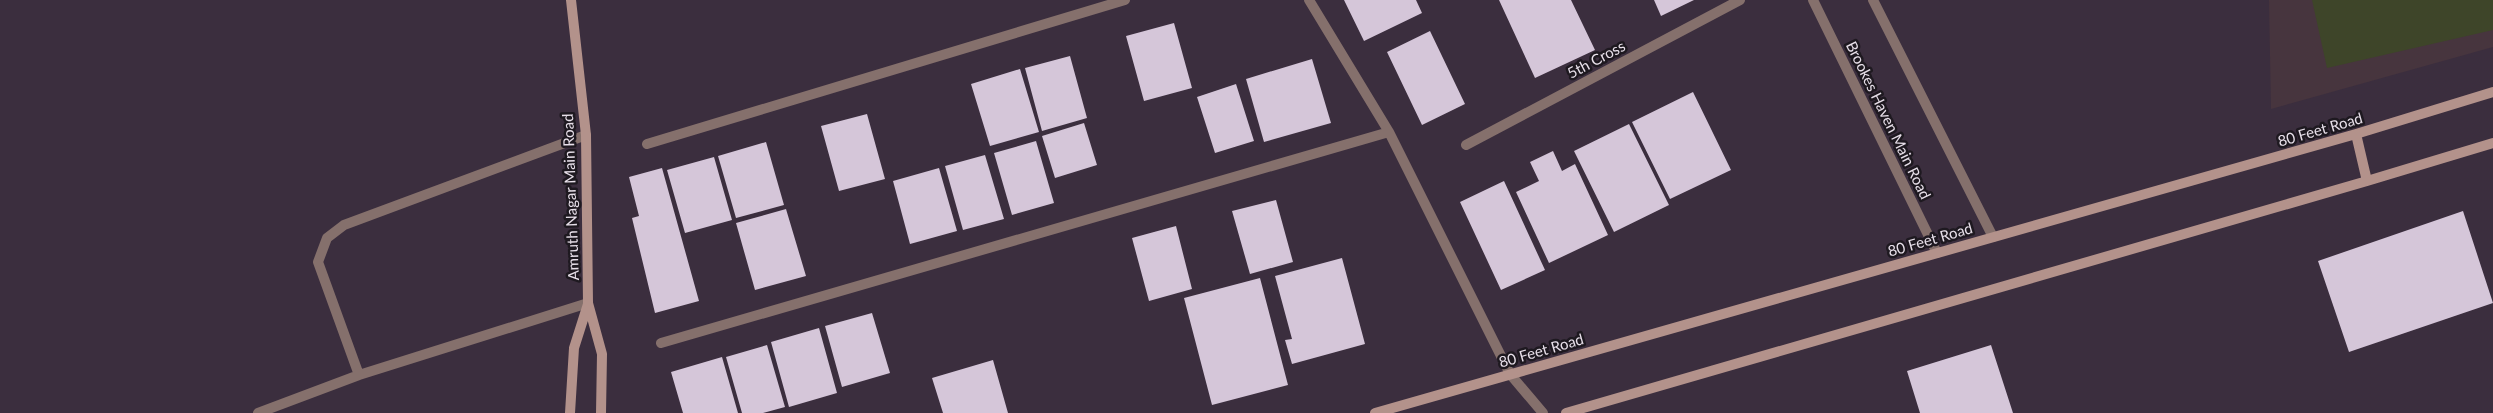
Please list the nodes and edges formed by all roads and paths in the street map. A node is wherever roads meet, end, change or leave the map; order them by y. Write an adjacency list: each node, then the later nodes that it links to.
1 (571, 0): 10 (main road, Amruth Nagar Main Road)
2 (1125, 0): 12 (street)
3 (1309, 0): 8 (street)
4 (1740, 0): 13 (street, 5th Cross)
5 (1813, 0): 16 (street, Brookes Haven Main Road)
6 (1874, 0): 15 (street)
7 (2493, 92): 9 (main road, 80 Feet Road)
8 (1389, 132): 18 (street); 19 (street)
9 (2356, 134): 14 (main road); 15 (main road, 80 Feet Road)
10 (586, 135): 17 (main road, Amruth Nagar Main Road); 20 (street)
11 (2493, 143): 14 (main road)
12 (647, 144)
13 (1466, 145)
14 (2367, 182): 26 (main road)
15 (1993, 237): 16 (main road, 80 Feet Road)
16 (1938, 253): 19 (main road, 80 Feet Road)
17 (588, 303): 20 (street); 22 (main road, Amruth Nagar Main Road); 23 (main road, Amruth Nagar Main Road)
18 (661, 343)
19 (1510, 374): 24 (main road, 80 Feet Road); 25 (street)
20 (359, 375): 21 (street)
21 (258, 413)
22 (570, 413)
23 (601, 413)
24 (1375, 413)
25 (1543, 413)
26 (1566, 413)

